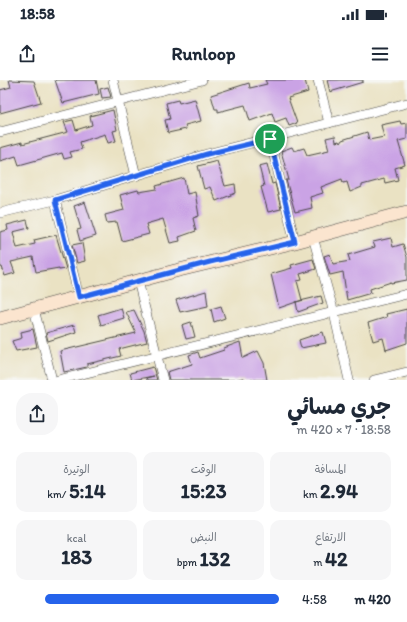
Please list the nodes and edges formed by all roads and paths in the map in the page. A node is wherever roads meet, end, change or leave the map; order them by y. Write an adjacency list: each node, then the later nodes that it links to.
1 (113, 80): 4 (street)
2 (202, 80): 4 (street)
3 (318, 80): 6 (street)
4 (118, 101): 7 (street); 9 (street)
5 (407, 103): 6 (street)
6 (329, 123): 8 (street)
7 (0, 132)
8 (270, 139): 9 (street); 14 (street)
9 (136, 176): 10 (street)
10 (55, 200): 12 (street); 17 (street)
11 (407, 212): 13 (main road)
12 (0, 213)
13 (313, 237): 14 (main road); 19 (street)
14 (295, 242): 15 (main road)
15 (138, 281): 17 (main road); 21 (street)
16 (407, 294): 19 (street)
17 (79, 297): 18 (main road)
18 (34, 309): 20 (main road); 23 (street)
19 (334, 313): 21 (street); 26 (street)
20 (0, 318)
21 (156, 355): 24 (street); 25 (street)
22 (407, 372): 27 (street)
23 (52, 380)
24 (58, 380)
25 (163, 380)
26 (349, 380)
27 (374, 380)

